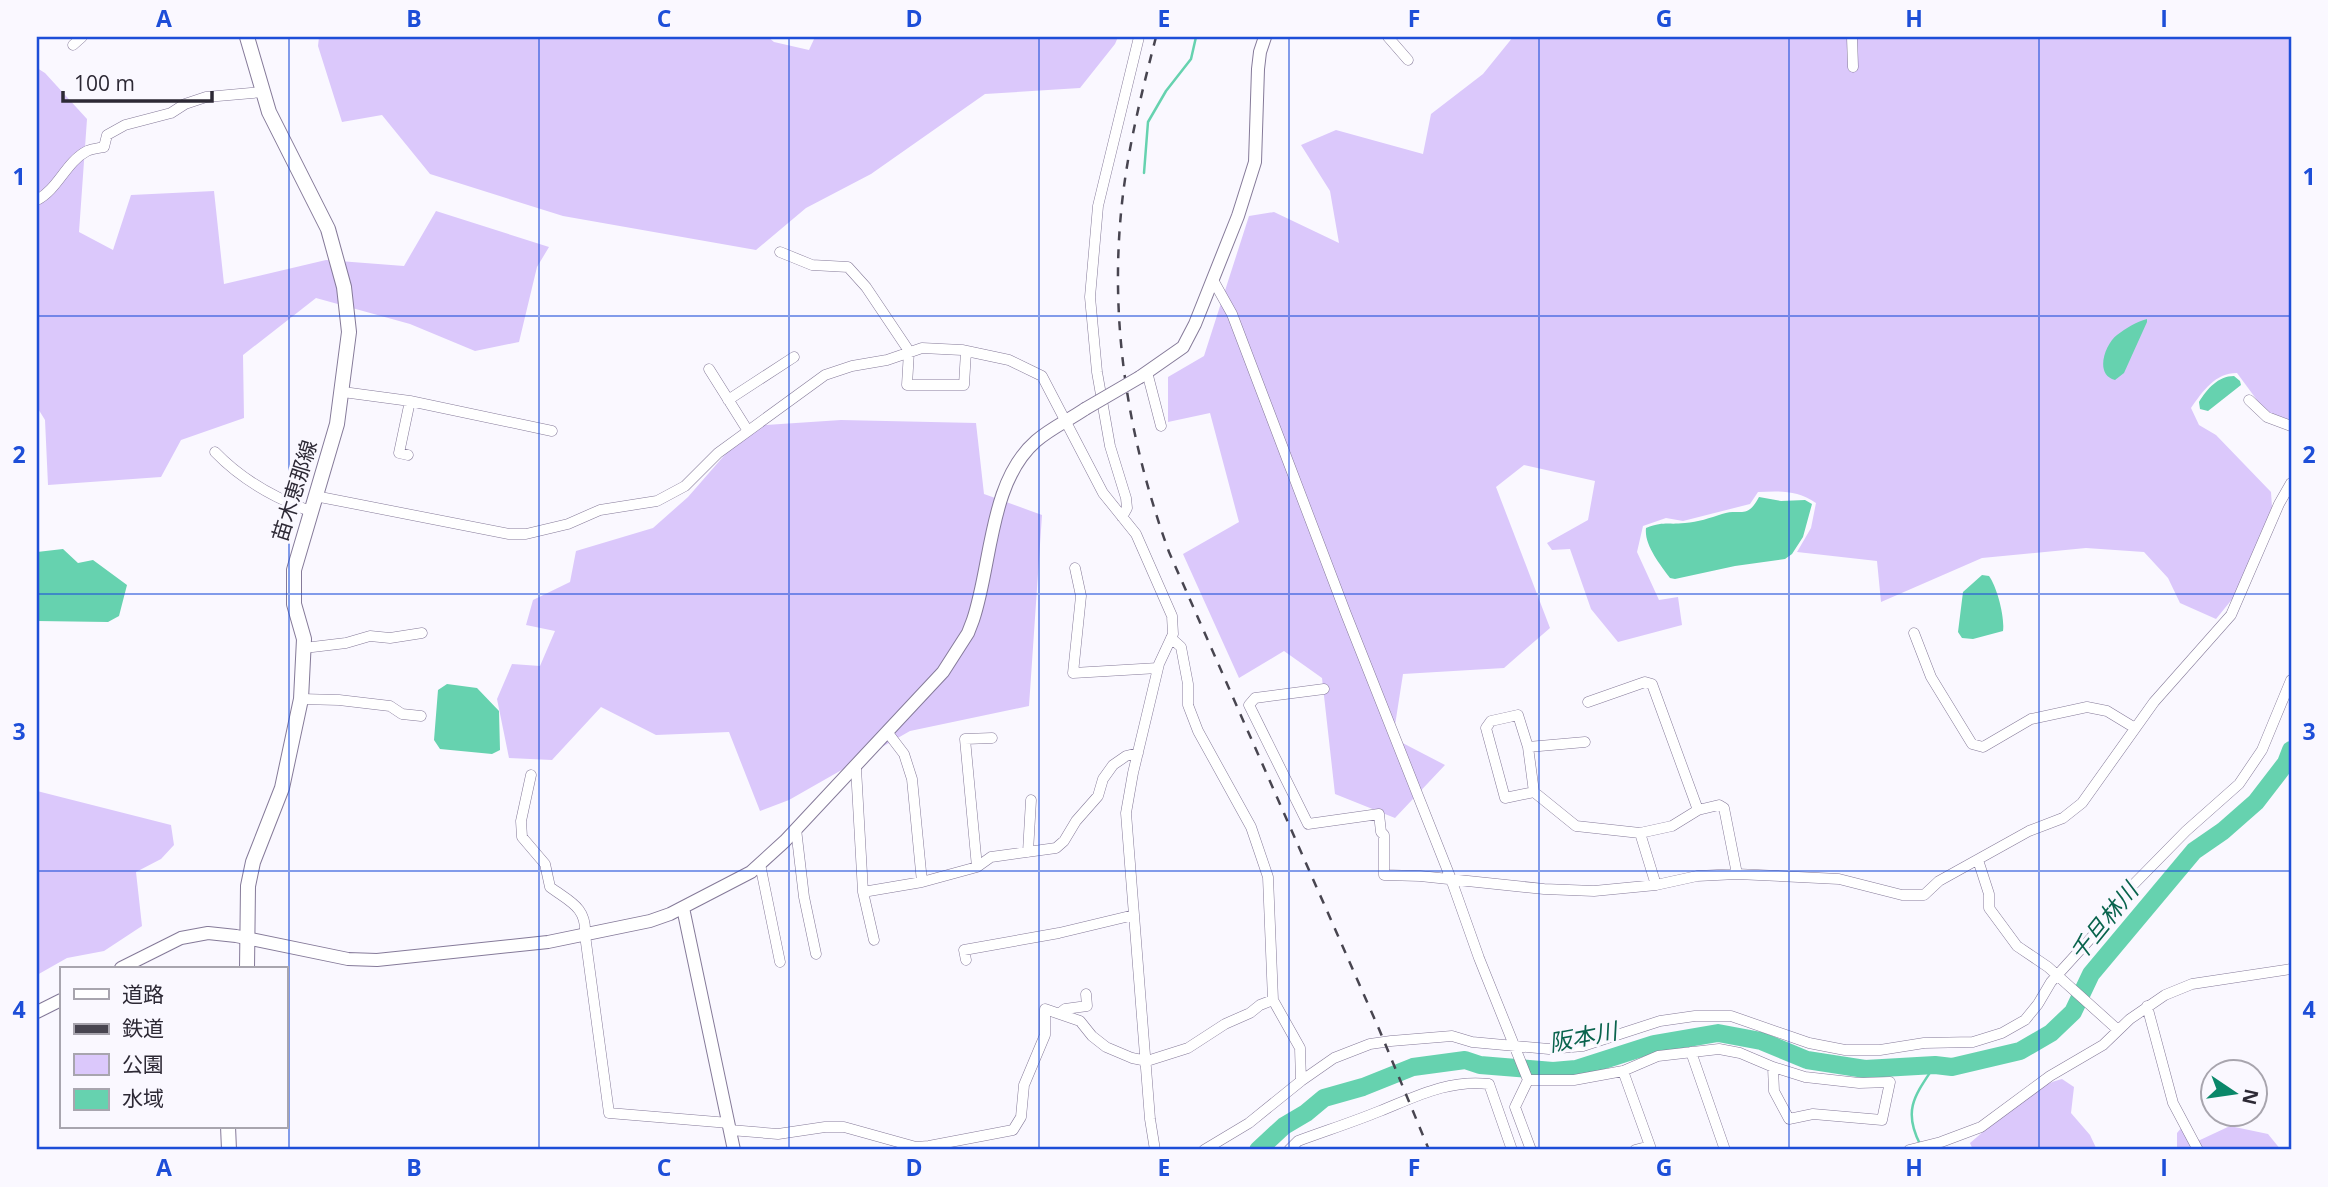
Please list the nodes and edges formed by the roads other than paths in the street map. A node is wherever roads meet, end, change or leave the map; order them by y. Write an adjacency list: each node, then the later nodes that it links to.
1 (82, 37): 7 (street)
2 (247, 37): 10 (main road, 苗木恵那線)
3 (1139, 37): 33 (street)
4 (1265, 37): 13 (street)
5 (1388, 37): 8 (street)
6 (1852, 37): 9 (street)
7 (73, 45)
8 (1408, 60)
9 (1853, 66)
10 (262, 92): 11 (street); 19 (main road, 苗木恵那線)
11 (37, 200)
12 (779, 252): 14 (street)
13 (1213, 280): 18 (street); 63 (street)
14 (909, 351): 15 (street); 15 (street); 27 (street)
15 (966, 351): 23 (street)
16 (794, 357): 20 (street)
17 (709, 369): 20 (street)
18 (1144, 375): 23 (street, bridge); 24 (street)
19 (343, 392): 22 (street); 31 (main road, 苗木恵那線)
20 (728, 400): 27 (street)
21 (2249, 400): 25 (street)
22 (410, 401): 26 (street); 29 (street)
23 (1065, 422): 33 (street); 46 (street)
24 (1161, 426)
25 (2291, 426)
26 (552, 431)
27 (748, 431): 31 (street)
28 (215, 452): 32 (street)
29 (408, 455)
30 (2291, 483): 45 (street)
31 (315, 496): 32 (main road, 苗木恵那線)
32 (310, 511): 38 (main road, 苗木恵那線)
33 (1122, 517): 37 (street)
34 (1075, 568): 39 (street)
35 (422, 633): 38 (street)
36 (1914, 633): 45 (street)
37 (1171, 638): 39 (street); 81 (street)
38 (304, 648): 42 (main road, 苗木恵那線)
39 (1158, 668): 50 (street)
40 (2291, 680): 78 (street)
41 (1324, 689): 63 (street)
42 (301, 699): 44 (street); 70 (main road, 苗木恵那線)
43 (1588, 702): 55 (street)
44 (421, 716)
45 (2135, 728): 59 (street)
46 (888, 733): 51 (street); 64 (street)
47 (992, 738): 61 (street)
48 (1584, 742): 49 (street)
49 (1528, 747): 53 (street); 53 (street)
50 (1138, 752): 58 (street); 68 (street)
51 (856, 768): 56 (street); 66 (street)
52 (531, 775): 69 (street)
53 (1534, 792): 57 (street)
54 (1031, 800): 58 (street)
55 (1698, 810): 57 (street); 62 (street)
56 (796, 829): 60 (street); 72 (street)
57 (1640, 833): 65 (street)
58 (1028, 852): 61 (street)
59 (1978, 860): 62 (street); 78 (street)
60 (760, 864): 67 (street); 74 (street)
61 (977, 867): 64 (street)
62 (1737, 874): 65 (street)
63 (1451, 879): 65 (street); 86 (street)
64 (922, 882): 66 (street)
65 (1656, 885)
66 (863, 892): 71 (street)
67 (683, 908): 69 (street); 93 (street)
68 (1134, 915): 73 (street); 88 (street)
69 (585, 935): 70 (street); 93 (street)
70 (246, 938): 75 (street); 76 (main road, 苗木恵那線)
71 (874, 940)
72 (816, 954)
73 (966, 960)
74 (780, 962)
75 (123, 967)
76 (247, 967)
77 (2291, 969): 82 (street)
78 (2060, 979): 85 (street); 86 (street)
79 (1086, 994): 84 (street)
80 (60, 1000): 83 (street)
81 (1273, 1000): 88 (street); 92 (street)
82 (2147, 1006): 85 (street); 108 (street)
83 (37, 1012)
84 (1060, 1013): 88 (street); 95 (street)
85 (2118, 1030): 107 (street)
86 (1516, 1045): 91 (street); 92 (street)
87 (1691, 1052): 89 (street); 90 (street); 106 (street)
88 (1147, 1060): 100 (street)
89 (1773, 1067): 89 (street)
90 (1623, 1071): 91 (street); 96 (street)
91 (1528, 1080): 104 (street)
92 (1301, 1081): 101 (street)
93 (730, 1127): 95 (street); 98 (street)
94 (228, 1128): 97 (main road)
95 (969, 1139): 99 (street)
96 (1651, 1148): 105 (street)
97 (229, 1150)
98 (734, 1150)
99 (970, 1150)
100 (1155, 1150)
101 (1204, 1150)
102 (1289, 1150): 103 (street)
103 (1512, 1150)
104 (1531, 1150)
105 (1635, 1150)
106 (1725, 1150)
107 (1909, 1150)
108 (2198, 1150)

